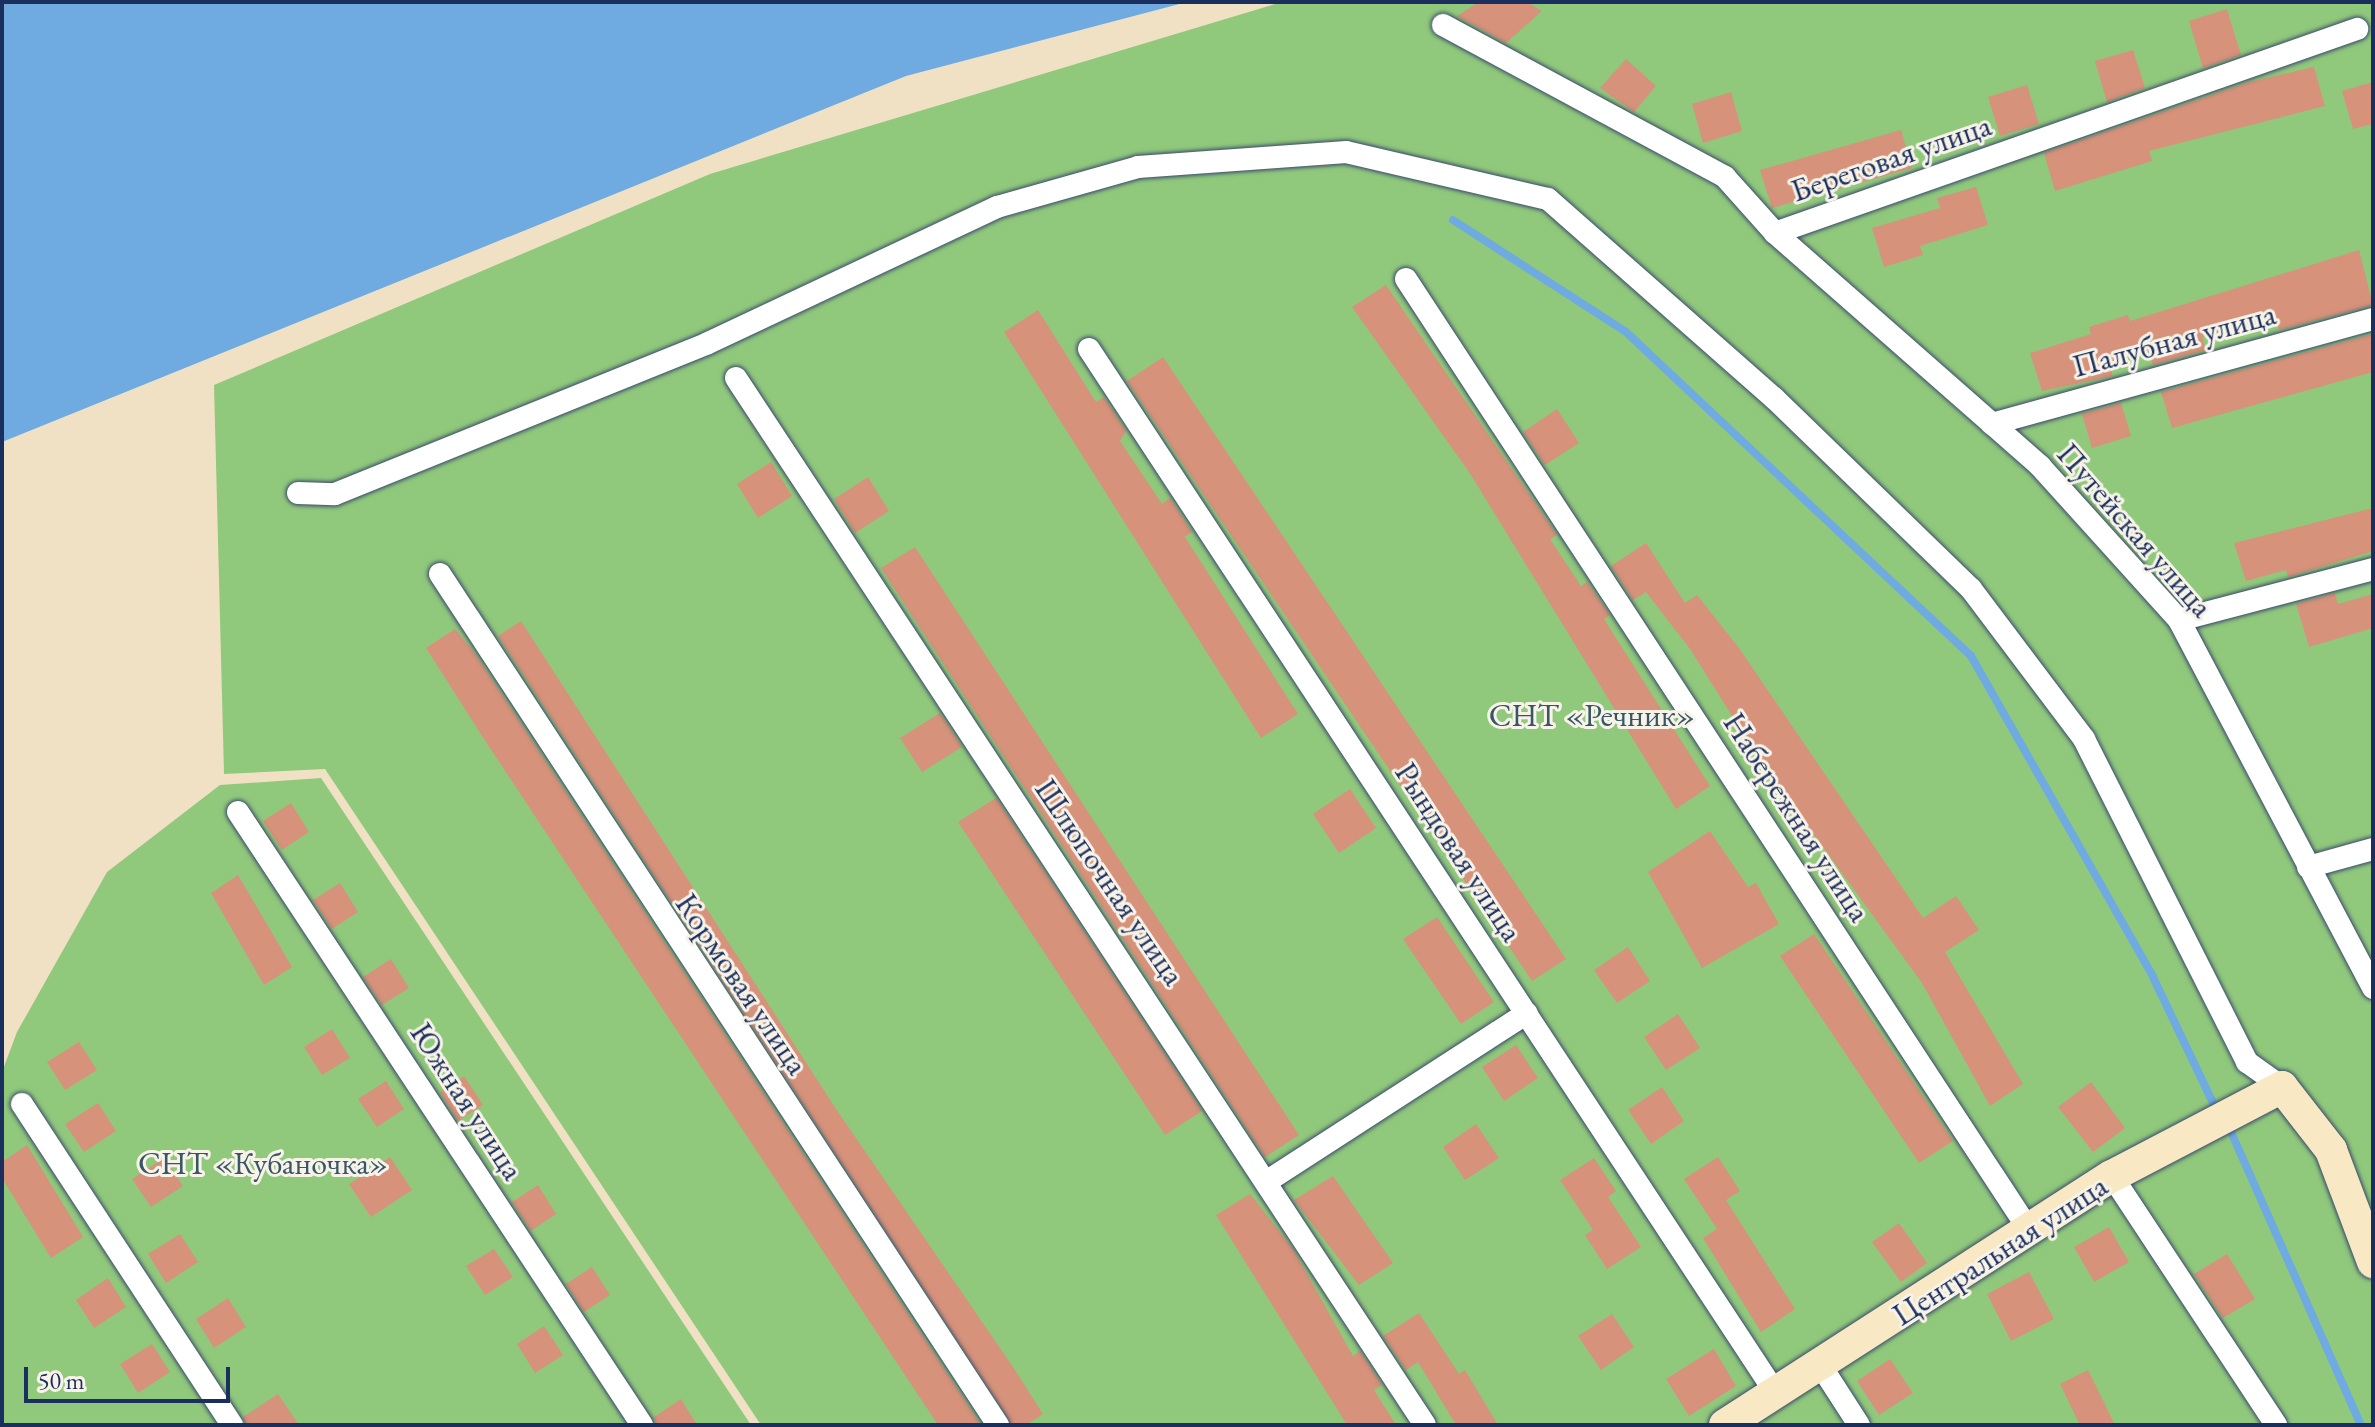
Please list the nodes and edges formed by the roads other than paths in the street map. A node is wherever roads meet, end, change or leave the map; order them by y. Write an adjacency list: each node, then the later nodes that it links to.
1 (1443, 25): 3 (street, Береговая улица)
2 (2357, 29): 3 (street, Береговая улица)
3 (1775, 233): 8 (street, Путейская улица)
4 (1406, 279): 22 (street, Набережная улица)
5 (2373, 319): 8 (street, Палубная улица)
6 (1089, 349): 17 (street, Рындовая улица)
7 (736, 378): 21 (street, Шлюпочная улица)
8 (1992, 424): 12 (street, Путейская улица)
9 (298, 493): 18 (street)
10 (2373, 569): 12 (street)
11 (440, 574): 28 (street, Кормовая улица)
12 (2179, 620): 15 (street, Путейская улица)
13 (238, 812): 27 (street, Южная улица)
14 (2373, 849): 15 (street)
15 (2308, 867): 16 (street, Путейская улица)
16 (2373, 988)
17 (1527, 1013): 21 (street); 25 (street, Рындовая улица)
18 (2282, 1087): 20 (street, Центральная улица); 23 (street)
19 (22, 1104): 26 (street)
20 (2112, 1176): 22 (street, Центральная улица); 32 (street)
21 (1269, 1180): 29 (street, Шлюпочная улица)
22 (2029, 1230): 24 (street, Центральная улица)
23 (2373, 1262)
24 (1821, 1366): 25 (street, Центральная улица); 31 (street)
25 (1775, 1392): 30 (street, Центральная улица)
26 (232, 1425)
27 (642, 1425)
28 (998, 1425)
29 (1425, 1425)
30 (1725, 1425)
31 (1859, 1425)
32 (2276, 1425)

